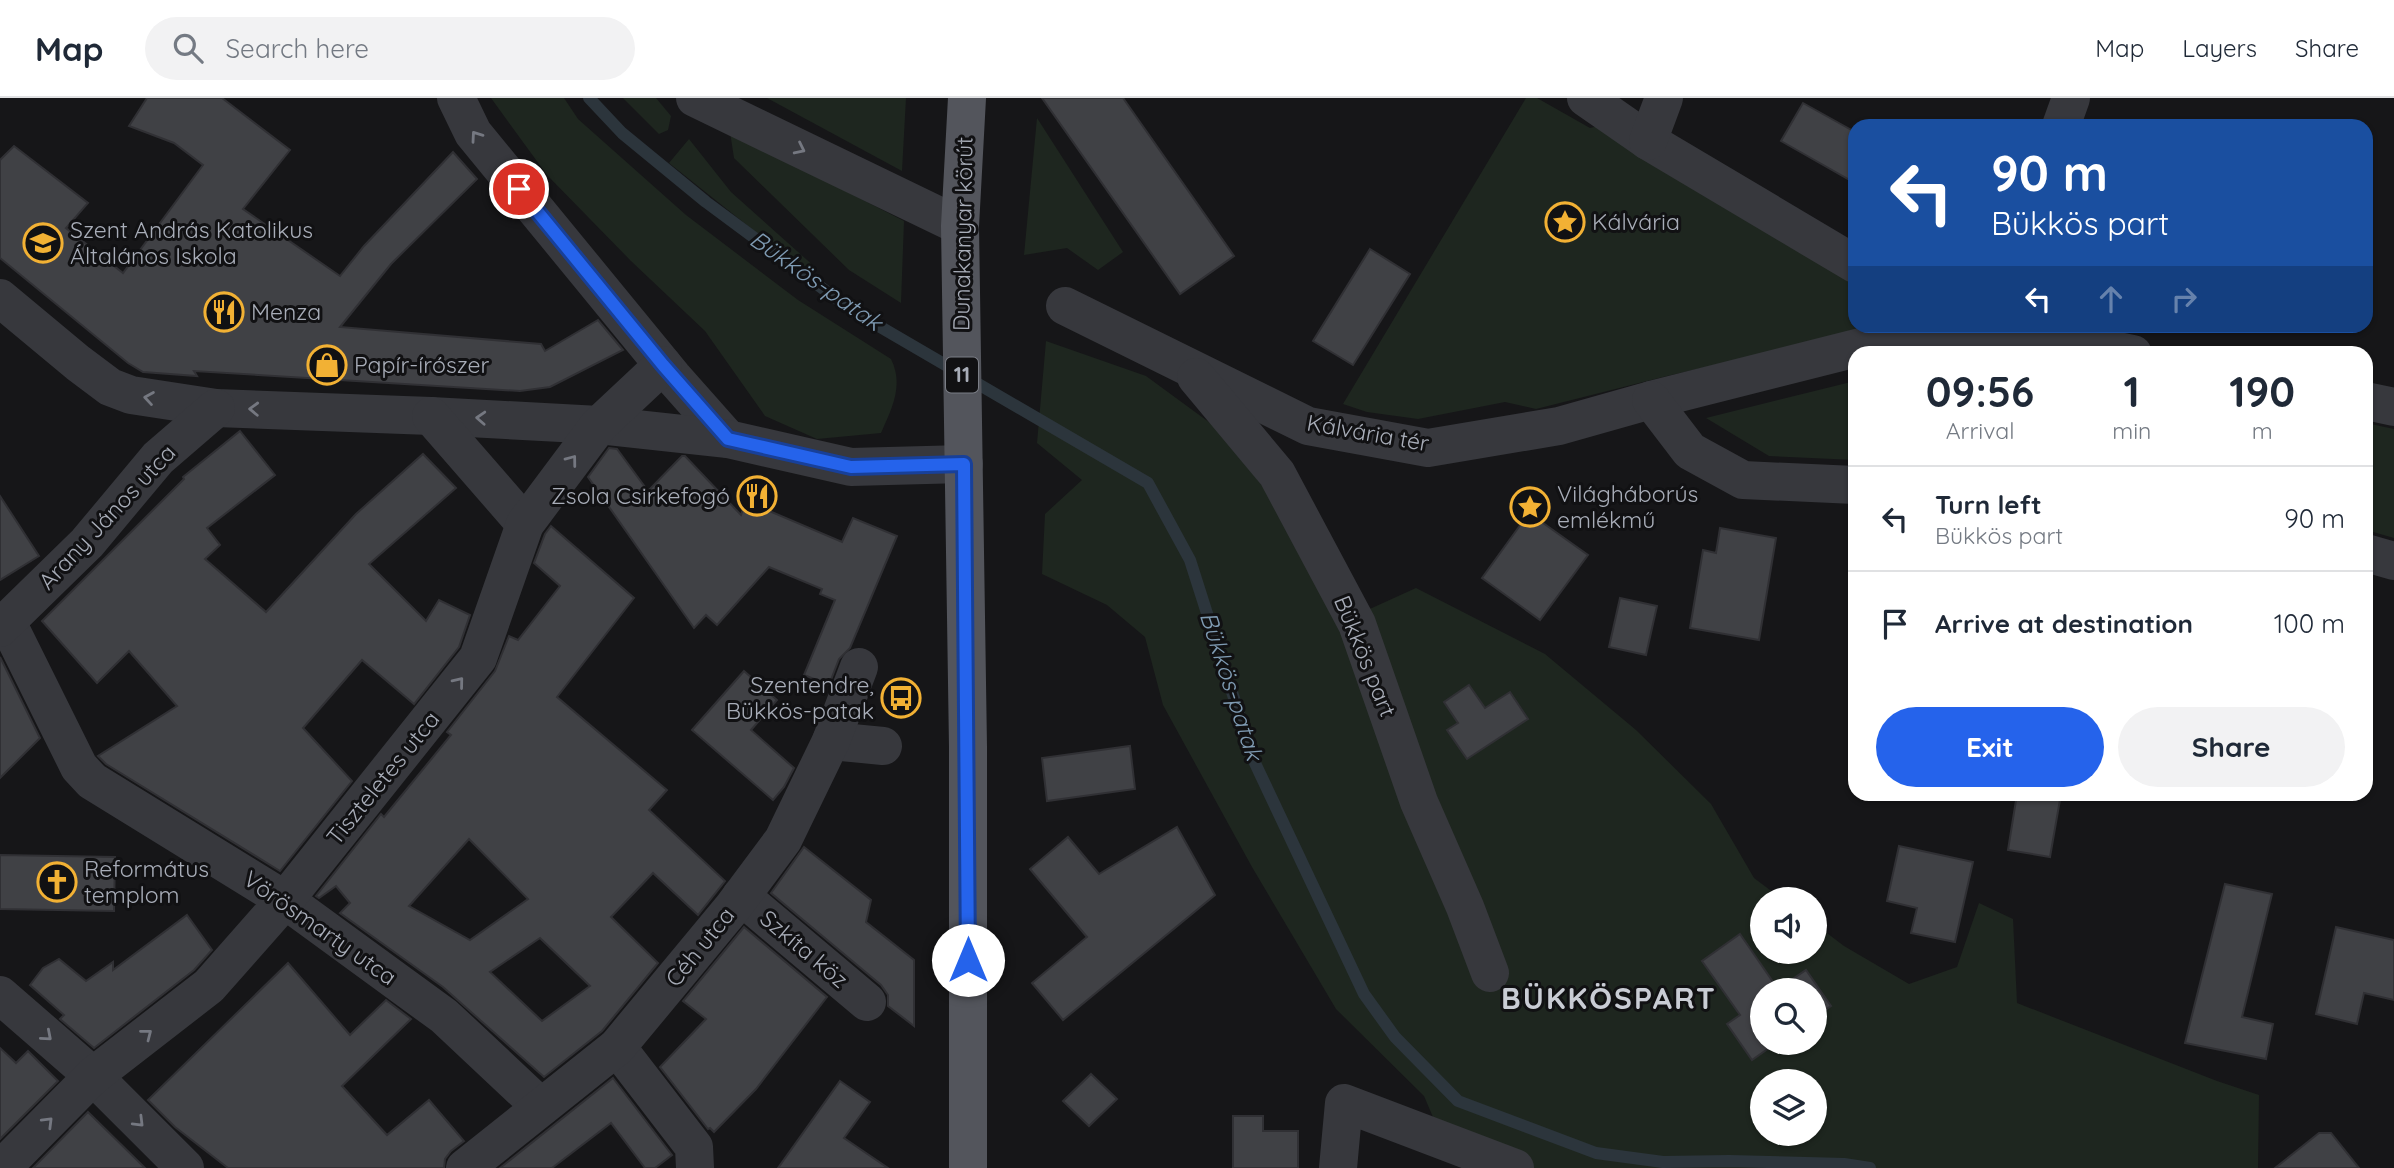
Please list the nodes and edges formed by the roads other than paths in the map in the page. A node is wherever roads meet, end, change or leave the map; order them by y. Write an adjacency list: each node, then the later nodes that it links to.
1 (456, 98): 16 (street, one-way to 1)
2 (695, 98): 9 (street, one-way to 9)
3 (967, 98): 9 (main road, Dunakanyar körút / 11)
4 (1586, 98): 8 (street)
5 (1664, 98): 8 (street)
6 (2071, 98): 7 (street)
7 (2064, 119)
8 (1648, 141): 10 (street)
9 (960, 226): 25 (main road, Dunakanyar körút / 11)
10 (1848, 260)
11 (0, 298): 21 (street, one-way to 11)
12 (1065, 306): 17 (street, Kálvária tér)
13 (2022, 333): 15 (street, Kálvária tér)
14 (1882, 334): 18 (street, Kálvária tér)
15 (2094, 346)
16 (663, 365): 23 (street, Tiszteletes utca); 24 (street)
17 (1188, 368): 18 (street, Kálvária tér); 36 (street, Bükkös part)
18 (1651, 400): 26 (street)
19 (2373, 402): 20 (street)
20 (2394, 407)
21 (216, 408): 22 (street, one-way to 21); 30 (street, Arany János utca)
22 (431, 416): 23 (street, one-way to 22); 27 (street)
23 (598, 425): 24 (street); 27 (street, Tiszteletes utca, one-way to 23)
24 (728, 439): 25 (street)
25 (964, 454): 46 (main road, Dunakanyar körút / 11)
26 (1848, 485)
27 (525, 524): 35 (street, Tiszteletes utca, one-way to 27)
28 (2373, 555): 29 (street)
29 (2394, 561)
30 (4, 625): 35 (street, Vörösmarty utca)
31 (859, 667): 32 (street, Céh utca)
32 (831, 741): 33 (street); 34 (street, Céh utca)
33 (883, 746)
34 (741, 895): 38 (street, Szkíta köz); 39 (street, Céh utca)
35 (285, 900): 40 (street, Tiszteletes utca, one-way to 35); 41 (street, Vörösmarty utca)
36 (1490, 973)
37 (0, 995): 40 (street, one-way to 40)
38 (867, 1002)
39 (617, 1048): 41 (street, Céh utca); 45 (street)
40 (93, 1076): 42 (street, Tiszteletes utca, one-way to 40); 43 (street, one-way to 43)
41 (541, 1107): 44 (street, Céh utca)
42 (2, 1168)
43 (185, 1168)
44 (466, 1168)
45 (695, 1168)
46 (968, 1168)
47 (1338, 1168): 48 (street)
48 (1515, 1168)

